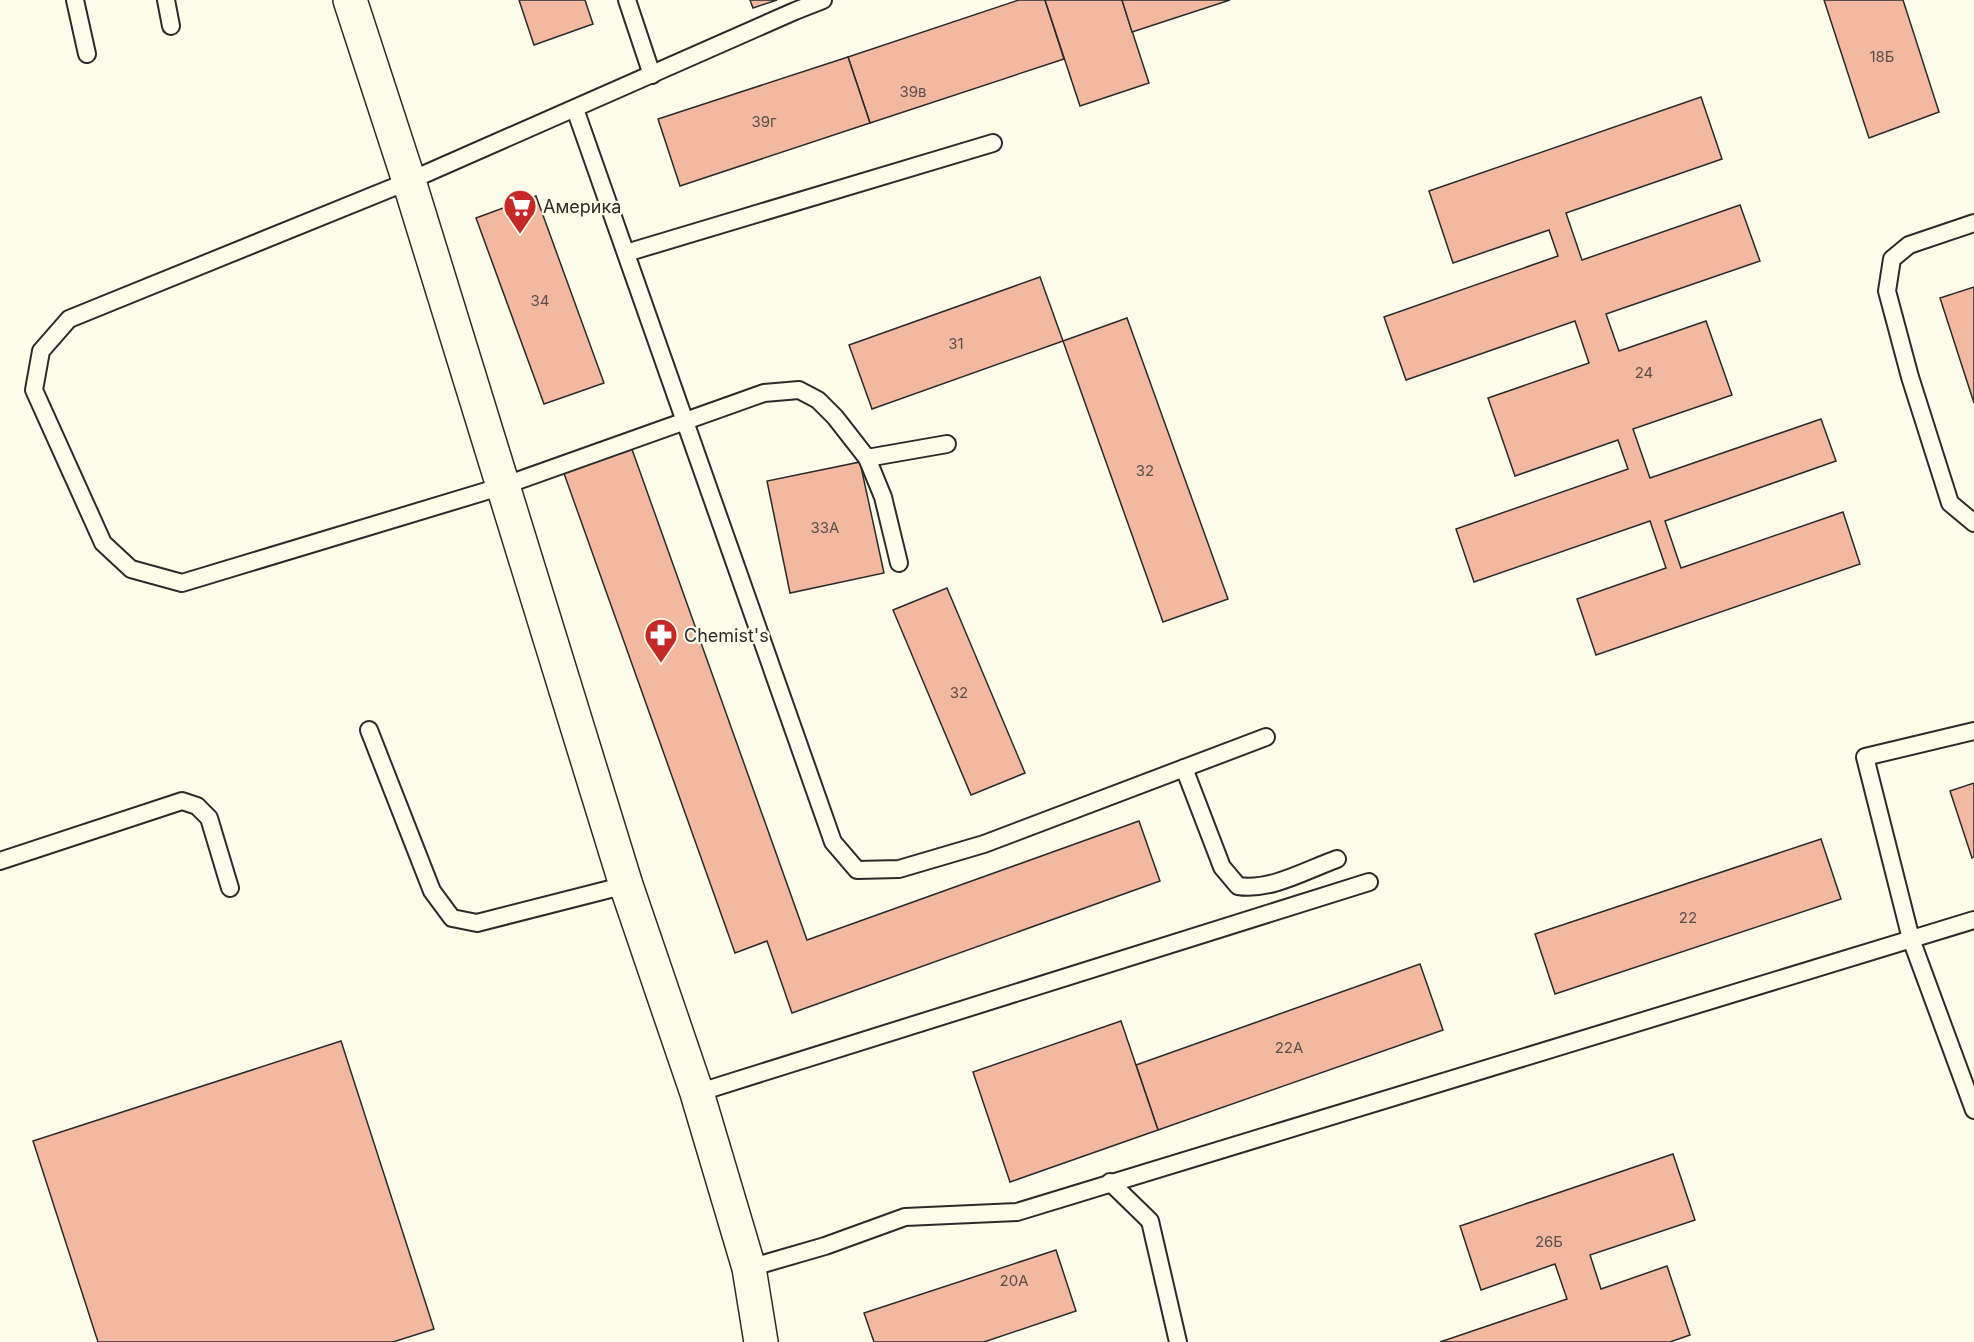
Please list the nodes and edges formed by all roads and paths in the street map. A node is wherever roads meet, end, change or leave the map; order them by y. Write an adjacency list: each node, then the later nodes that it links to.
1 (75, 0): 7 (lane)
2 (166, 0): 6 (lane)
3 (350, 0): 11 (street)
4 (627, 0): 8 (lane)
5 (823, 0): 8 (lane)
6 (171, 26)
7 (87, 54)
8 (652, 75): 9 (lane)
9 (575, 109): 11 (lane); 13 (lane)
10 (993, 143): 13 (lane)
11 (409, 181): 17 (street); 17 (lane)
12 (1974, 223): 18 (lane)
13 (626, 254): 14 (lane)
14 (684, 420): 16 (lane); 17 (lane); 23 (lane)
15 (947, 444): 16 (lane)
16 (867, 458): 19 (lane)
17 (502, 486): 27 (street)
18 (1974, 523)
19 (899, 563)
20 (369, 730): 27 (lane)
21 (1974, 731): 30 (lane)
22 (1266, 737): 23 (lane)
23 (1184, 768): 24 (lane)
24 (1336, 859)
25 (0, 861): 28 (lane)
26 (1369, 882): 31 (lane)
27 (626, 885): 31 (street)
28 (230, 888)
29 (1974, 920): 30 (lane)
30 (1911, 939): 32 (lane); 33 (lane)
31 (697, 1094): 34 (street)
32 (1974, 1110)
33 (1110, 1182): 34 (lane); 36 (lane)
34 (749, 1268): 35 (street)
35 (761, 1342)
36 (1178, 1342)

